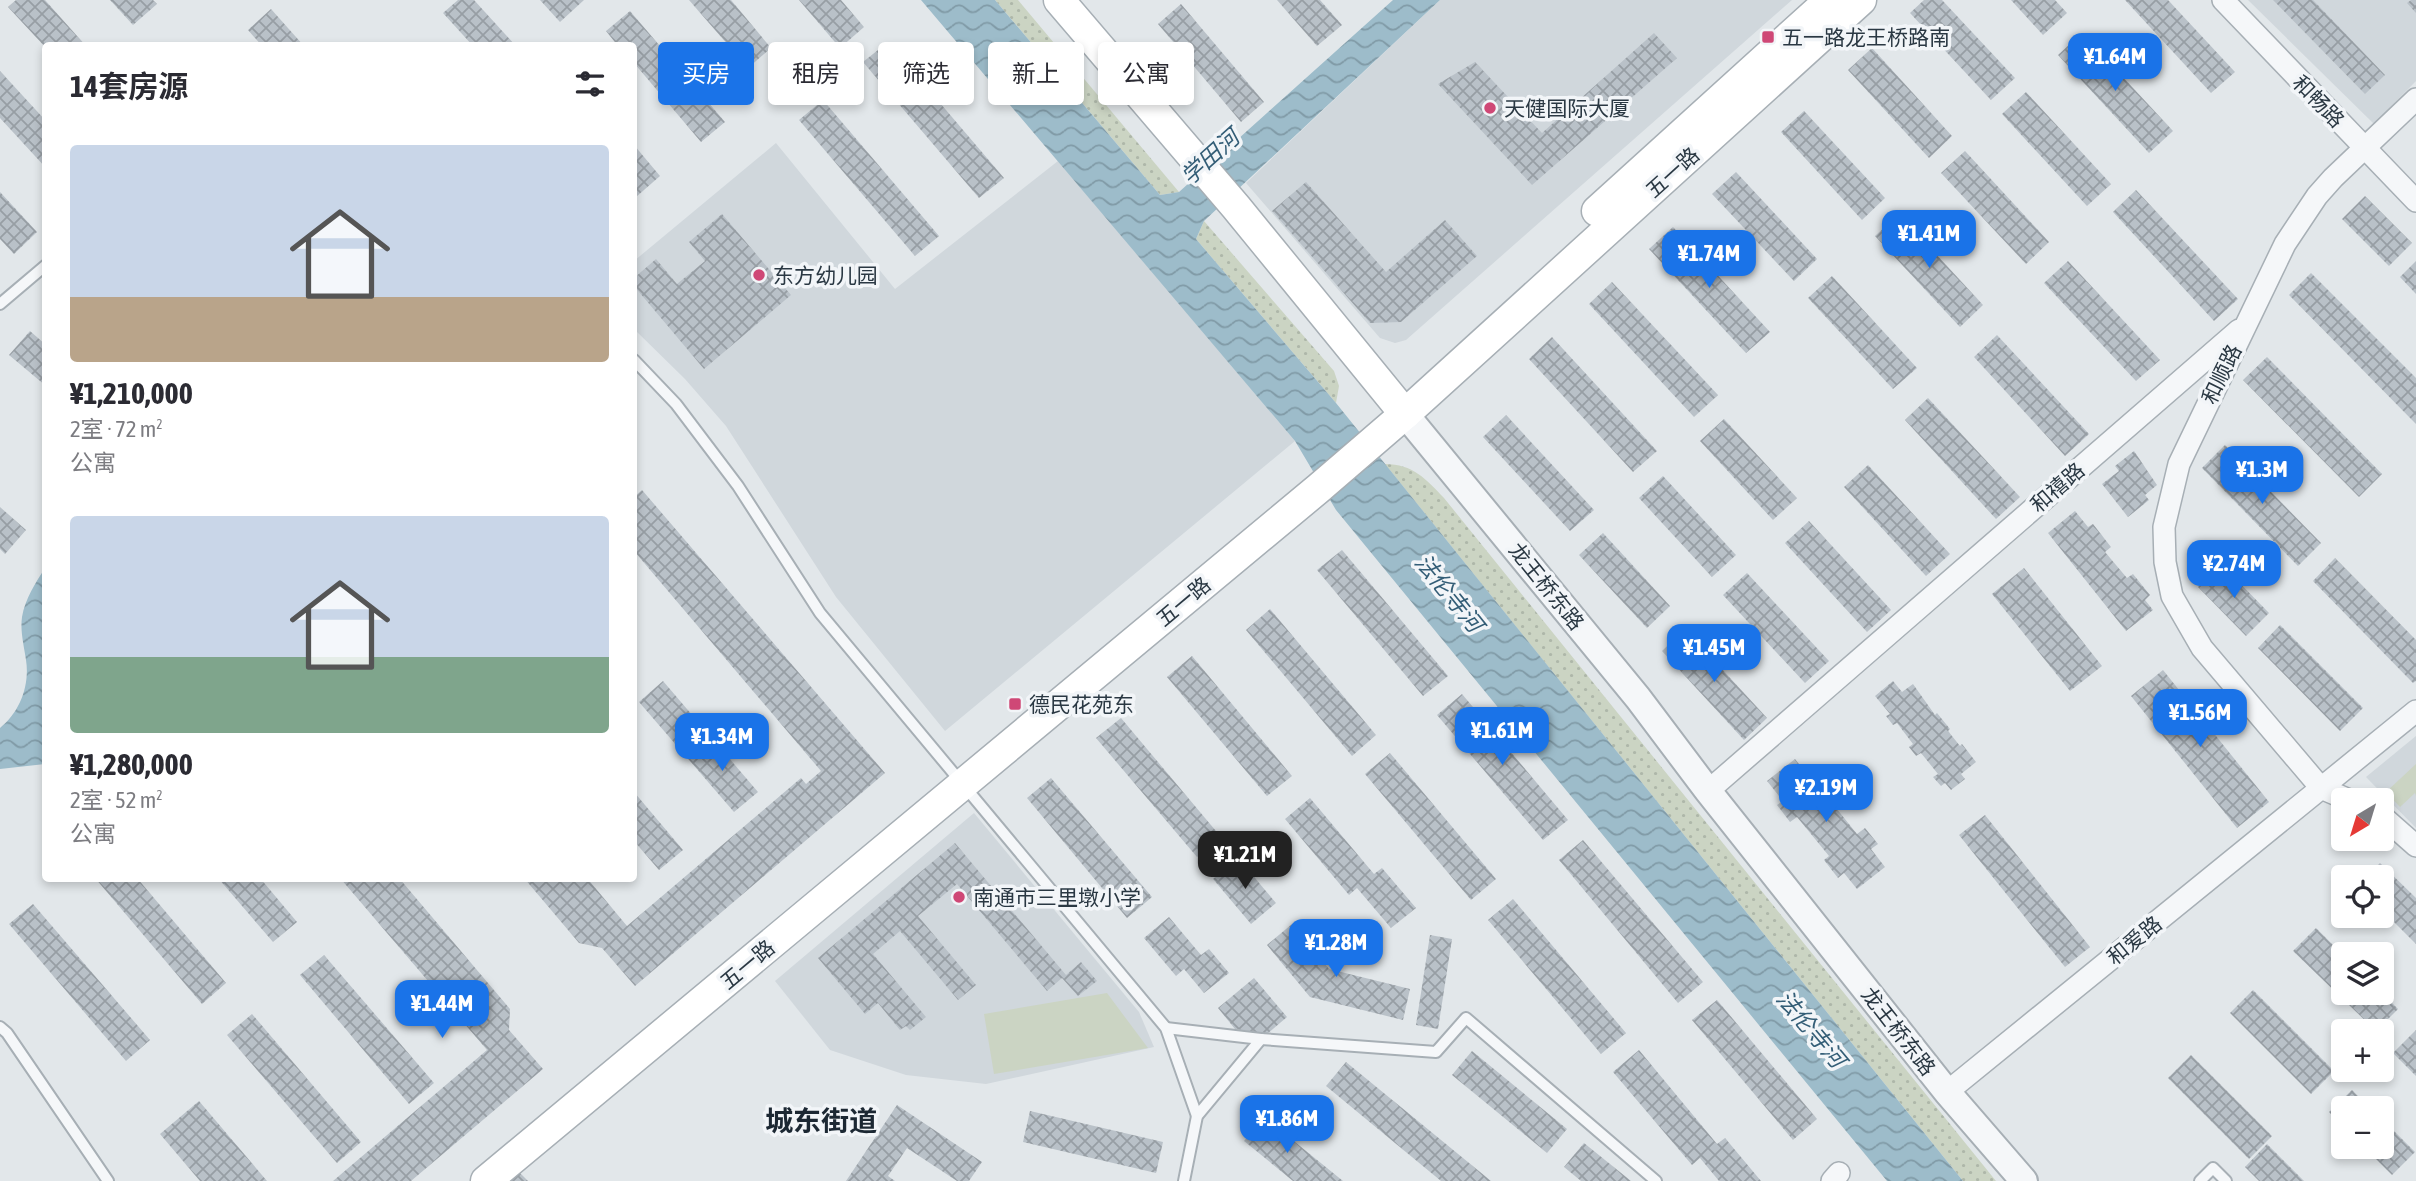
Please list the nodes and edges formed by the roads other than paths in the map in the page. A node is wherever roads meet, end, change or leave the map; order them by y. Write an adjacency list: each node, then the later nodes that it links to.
1 (1059, 0): 12 (main road, 龙王桥东路)
2 (1830, 0): 12 (main road, 五一路)
3 (1861, 0): 12 (main road, 五一路)
4 (2223, 0): 6 (street, 和畅路)
5 (2416, 99): 6 (street, 和禧路)
6 (2364, 148): 7 (street, 和畅路); 10 (street, 和禧路)
7 (2416, 201)
8 (42, 268): 9 (lane)
9 (0, 303)
10 (2245, 324): 15 (street, 和顺路); 16 (street, 和禧路)
11 (637, 363): 14 (lane)
12 (1400, 405): 14 (main road, 五一路); 16 (street, 龙王桥东路)
13 (2416, 711): 15 (street, 和爱路)
14 (957, 778): 21 (lane); 26 (main road, 五一路); 27 (main road, 五一路)
15 (2321, 788): 17 (street); 23 (street, 和爱路)
16 (1708, 791): 23 (street, 龙王桥东路)
17 (2331, 792)
18 (2394, 827): 19 (street)
19 (2416, 846)
20 (0, 1027): 25 (lane)
21 (1166, 1028): 22 (lane); 24 (lane)
22 (1261, 1039): 24 (lane); 29 (lane)
23 (1947, 1092): 30 (street, 龙王桥东路)
24 (1197, 1116): 28 (lane)
25 (108, 1181)
26 (464, 1181)
27 (486, 1181)
28 (1184, 1181)
29 (1656, 1181)
30 (2024, 1181)
31 (2200, 1181): 32 (lane)
32 (2225, 1181)

